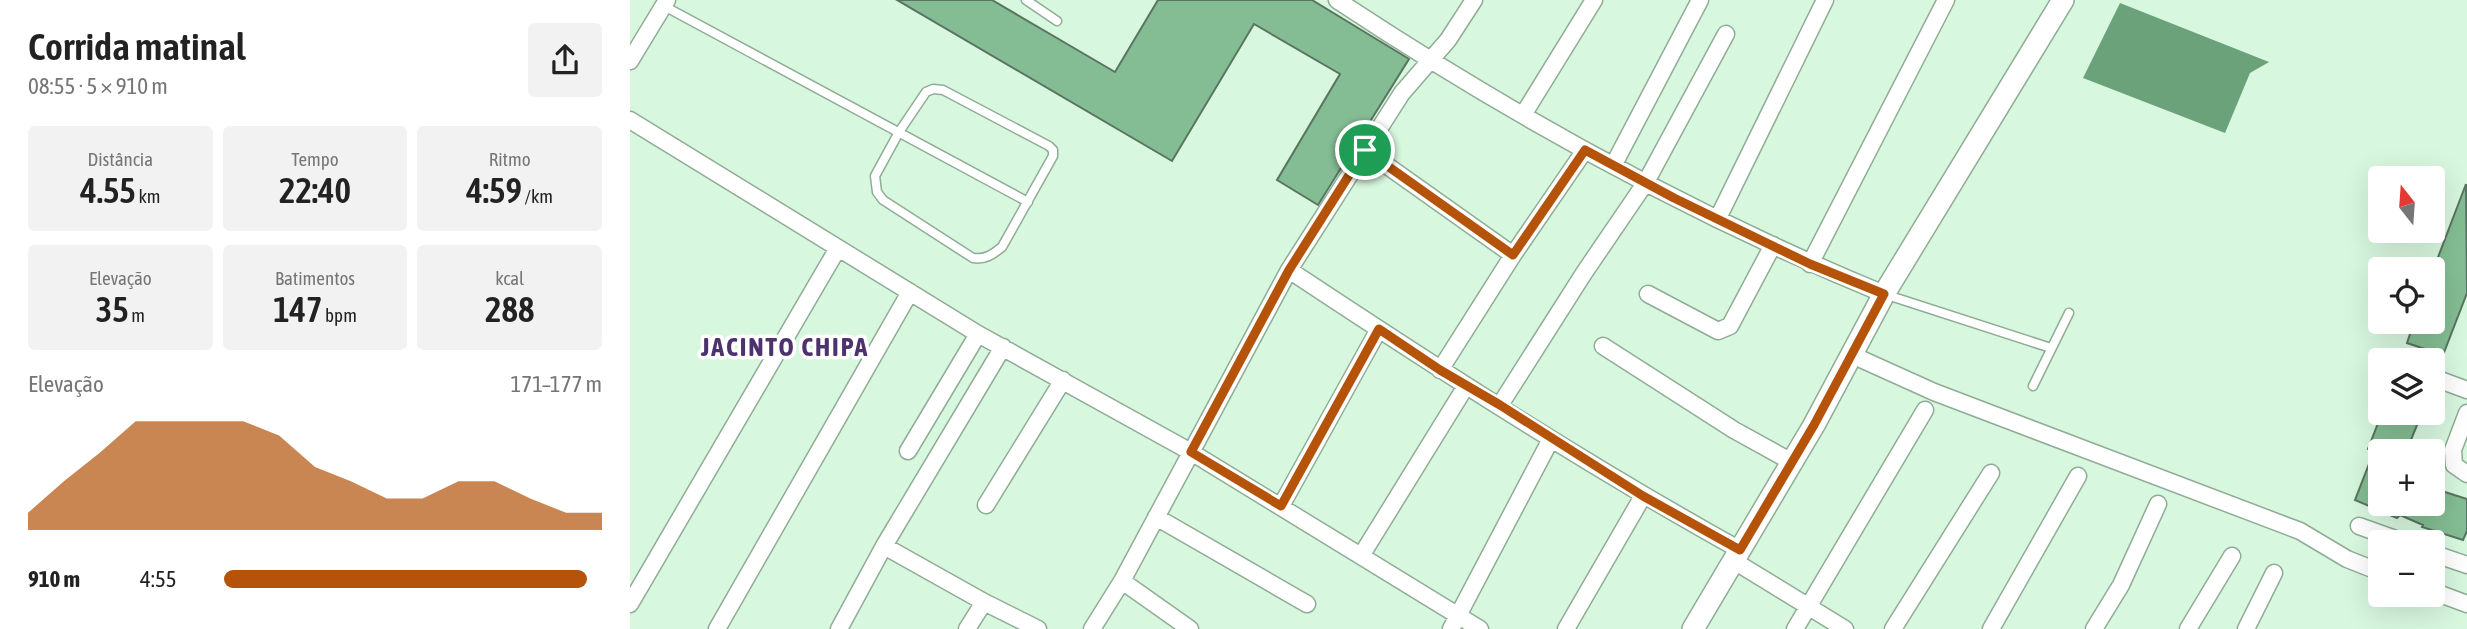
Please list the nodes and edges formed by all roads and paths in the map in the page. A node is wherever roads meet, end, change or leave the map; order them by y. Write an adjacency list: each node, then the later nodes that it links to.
1 (1026, 0): 10 (lane)
2 (1337, 0): 13 (street)
3 (1474, 0): 13 (street)
4 (1594, 0): 14 (street)
5 (1700, 0): 19 (street)
6 (1825, 0): 22 (street)
7 (1945, 0): 26 (street)
8 (2063, 0): 30 (street)
9 (666, 3): 12 (street); 16 (lane)
10 (1058, 21)
11 (1726, 34): 20 (street)
12 (630, 61)
13 (1430, 61): 14 (street); 17 (street)
14 (1523, 115): 18 (street)
15 (630, 120): 24 (street)
16 (899, 132): 21 (lane); 21 (lane); 21 (lane)
17 (1365, 150): 25 (street); 27 (street)
18 (1585, 150): 19 (street); 25 (street)
19 (1614, 164): 20 (street)
20 (1646, 183): 22 (street); 44 (street)
21 (1028, 202)
22 (1718, 218): 23 (street)
23 (1773, 245): 26 (street); 29 (street)
24 (838, 248): 28 (street); 72 (street)
25 (1513, 255): 38 (street)
26 (1810, 264): 30 (street)
27 (1289, 270): 32 (street); 49 (street)
28 (910, 292): 33 (street); 77 (street)
29 (1648, 294)
30 (1884, 294): 36 (lane); 37 (street)
31 (2069, 313): 36 (lane)
32 (1379, 329): 38 (street); 57 (street)
33 (978, 334): 35 (street); 48 (street)
34 (1603, 346): 50 (street)
35 (1003, 347): 39 (street); 61 (street)
36 (2051, 348): 42 (lane)
37 (1852, 355): 50 (street); 67 (street)
38 (1440, 370): 41 (street)
39 (1063, 380): 49 (street); 55 (street)
40 (2445, 382): 43 (street)
41 (1466, 386): 44 (street); 62 (street)
42 (2033, 386)
43 (2467, 390)
44 (1500, 405): 47 (street)
45 (1925, 410): 75 (street)
46 (2467, 413): 52 (street)
47 (1551, 439): 54 (street); 76 (street)
48 (908, 451)
49 (1191, 452): 57 (street); 58 (street)
50 (1792, 462): 63 (street)
51 (1991, 473): 88 (street)
52 (2467, 474)
53 (2078, 476): 89 (street)
54 (1643, 496): 63 (street); 84 (street)
55 (986, 505)
56 (2158, 505): 90 (street)
57 (1281, 506): 62 (street)
58 (1156, 517): 69 (street); 73 (street)
59 (2359, 526): 60 (street)
60 (2370, 530)
61 (884, 545): 71 (street); 78 (street)
62 (1361, 556): 76 (street)
63 (1737, 556): 75 (street); 85 (street)
64 (2231, 556): 91 (street)
65 (2445, 557): 66 (street)
66 (2467, 565)
67 (2368, 567)
68 (2274, 573): 92 (street)
69 (1122, 581): 81 (street); 82 (street)
70 (2445, 596): 74 (street)
71 (985, 603): 79 (street); 80 (street)
72 (630, 604)
73 (1307, 604)
74 (2467, 604)
75 (1808, 606): 86 (street); 87 (street)
76 (1454, 623): 83 (street)
77 (717, 629)
78 (839, 629)
79 (967, 629)
80 (1038, 629)
81 (1092, 629)
82 (1190, 629)
83 (1480, 629)
84 (1566, 629)
85 (1693, 629)
86 (1795, 629)
87 (1845, 629)
88 (1892, 629)
89 (1991, 629)
90 (2094, 629)
91 (2188, 629)
92 (2246, 629)

